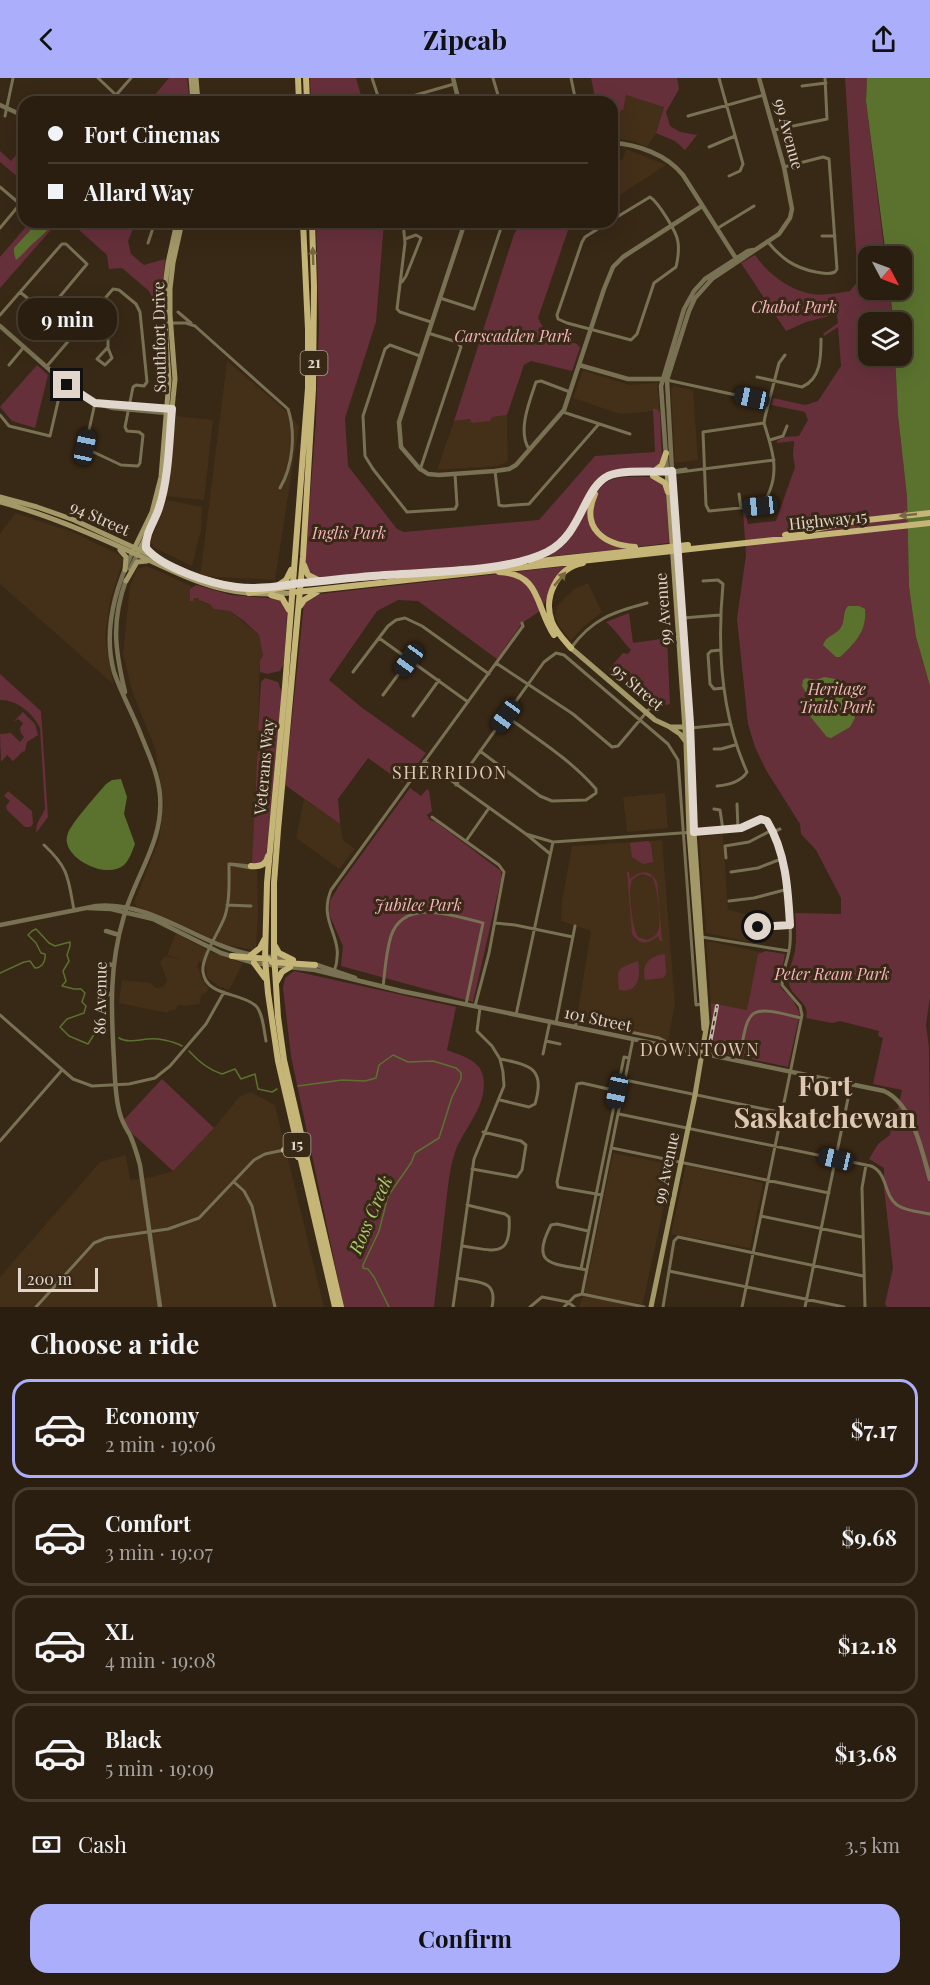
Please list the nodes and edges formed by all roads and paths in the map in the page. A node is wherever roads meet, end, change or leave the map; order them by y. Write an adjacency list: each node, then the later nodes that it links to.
1 (13, 78): 30 (street)
2 (98, 78): 18 (street)
3 (131, 78): 18 (street)
4 (191, 78): 19 (main road)
5 (196, 78): 20 (main road)
6 (298, 78): 21 (main road)
7 (306, 78): 22 (main road)
8 (372, 78): 23 (street)
9 (493, 78): 26 (street)
10 (571, 78): 27 (street)
11 (719, 78): 29 (street)
12 (759, 78): 17 (street, 99 Avenue)
13 (825, 78): 15 (street)
14 (454, 81): 24 (street); 25 (street)
15 (826, 83): 16 (street); 34 (street)
16 (802, 86)
17 (764, 94): 29 (street); 34 (street, 99 Avenue)
18 (116, 95)
19 (192, 96)
20 (198, 96)
21 (299, 96)
22 (307, 96)
23 (378, 96)
24 (410, 96)
25 (458, 96)
26 (498, 96)
27 (575, 96)
28 (0, 105): 30 (street)
29 (727, 105): 33 (street); 35 (street)
30 (8, 109): 31 (street); 32 (street)
31 (18, 113)
32 (5, 116)
33 (688, 116)
34 (774, 130): 38 (street, 99 Avenue)
35 (735, 136): 37 (street); 39 (street)
36 (618, 144): 43 (street)
37 (709, 147)
38 (784, 167): 59 (street); 61 (street, 99 Avenue)
39 (729, 176)
40 (0, 187): 41 (street)
41 (18, 202)
42 (18, 206): 47 (street)
43 (702, 206): 46 (street); 57 (street)
44 (754, 206): 57 (street)
45 (618, 216): 46 (street)
46 (671, 226): 76 (street); 76 (street)
47 (0, 228)
48 (153, 228): 62 (street)
49 (176, 228): 73 (main road, Southfort Drive)
50 (181, 228): 73 (main road, Southfort Drive)
51 (303, 228): 116 (main road, Veterans Way / 21)
52 (312, 228): 127 (main road, Veterans Way / 21, one-way to 52)
53 (404, 228): 60 (street)
54 (463, 228): 68 (street)
55 (501, 228): 68 (street)
56 (599, 228): 76 (street)
57 (716, 229): 63 (street)
58 (822, 236): 59 (street)
59 (835, 236): 61 (street)
60 (405, 239): 66 (street); 66 (street)
61 (767, 241): 64 (street, 99 Avenue)
62 (148, 243)
63 (730, 249): 64 (street); 65 (street)
64 (737, 260): 65 (street, 99 Avenue); 87 (street, 99 Avenue)
65 (724, 267): 87 (street, 99 Avenue)
66 (400, 284): 72 (street)
67 (20, 292): 67 (street); 71 (street)
68 (440, 298): 72 (street)
69 (178, 312): 75 (street)
70 (93, 313): 80 (street); 85 (street); 93 (street)
71 (0, 315)
72 (432, 322): 77 (street)
73 (168, 323): 75 (street); 94 (main road, Southfort Drive)
74 (0, 326): 79 (street)
75 (195, 326): 111 (street)
76 (591, 329): 84 (street)
77 (428, 333): 82 (street); 106 (street)
78 (821, 339): 88 (street)
79 (24, 347): 83 (street); 85 (street)
80 (108, 348): 80 (street)
81 (785, 355): 88 (street)
82 (420, 356): 106 (street); 109 (street)
83 (9, 365)
84 (579, 365): 87 (street); 90 (street)
85 (47, 366): 89 (street)
86 (758, 377): 88 (street)
87 (665, 380): 91 (street); 103 (street, 99 Avenue); 108 (street, 99 Avenue)
88 (773, 380): 91 (street)
89 (67, 385): 92 (street); 96 (street)
90 (570, 392): 95 (street); 102 (street)
91 (768, 402): 97 (street)
92 (95, 403): 93 (street); 93 (street)
93 (129, 408): 94 (street)
94 (169, 411): 120 (main road, Southfort Drive); 121 (main road, Southfort Drive)
95 (563, 412): 98 (street); 102 (street)
96 (0, 415)
97 (764, 423): 101 (street); 105 (street)
98 (598, 425): 100 (street); 107 (street)
99 (787, 426): 101 (street)
100 (630, 434)
101 (769, 440): 104 (street)
102 (530, 450): 107 (street)
103 (666, 453): 108 (street, 99 Avenue); 110 (main road)
104 (774, 460): 105 (street); 117 (street)
105 (704, 468): 108 (street); 117 (street)
106 (420, 470): 109 (street)
107 (495, 471): 109 (street)
108 (669, 472): 110 (main road); 112 (main road, 99 Avenue); 122 (main road, 99 Avenue)
109 (455, 474)
110 (652, 474): 112 (main road); 125 (main road); 133 (main road)
111 (280, 488)
112 (668, 492): 122 (main road, 99 Avenue)
113 (739, 494): 117 (street)
114 (0, 497): 123 (main road, 94 Street)
115 (0, 502): 124 (main road, 94 Street)
116 (299, 502): 132 (main road, Veterans Way / 21); 141 (main road)
117 (741, 508)
118 (930, 513): 125 (main road, Highway 15, one-way to 125)
119 (930, 523): 128 (main road, Highway 15)
120 (145, 528): 123 (main road); 126 (main road, Southfort Drive)
121 (147, 536): 126 (main road, Southfort Drive); 130 (main road)
122 (674, 541): 129 (main road, 99 Avenue)
123 (122, 542): 126 (main road, 94 Street)
124 (114, 545): 126 (main road, 94 Street); 134 (main road)
125 (657, 548): 133 (main road, Highway 15)
126 (136, 552): 130 (main road, 94 Street); 131 (main road, 94 Street); 134 (street, 86 Avenue); 137 (street, 86 Avenue)
127 (303, 556): 138 (main road); 141 (main road, Veterans Way / 21)
128 (628, 556): 135 (main road, Highway 15); 152 (main road, one-way to 128)
129 (676, 558): 149 (main road, 99 Avenue); 165 (main road, 99 Avenue)
130 (160, 559): 140 (main road, 94 Street)
131 (150, 561): 137 (main road); 143 (main road, 94 Street)
132 (294, 564): 140 (main road); 141 (main road, Veterans Way / 21)
133 (502, 565): 136 (main road, Highway 15)
134 (125, 570): 163 (street, 86 Avenue)
135 (477, 572): 142 (main road, Highway 15); 152 (main road)
136 (372, 576): 138 (main road, Highway 15); 141 (main road)
137 (126, 581): 163 (street, 86 Avenue)
138 (328, 581): 141 (main road, Highway 15)
139 (703, 581): 148 (street)
140 (278, 586): 141 (main road, 94 Street)
141 (296, 588): 142 (main road, Highway 15); 143 (main road); 144 (main road, 94 Street); 146 (main road, Veterans Way / 15); 147 (main road, Veterans Way / 15); 155 (main road)
142 (326, 589): 146 (main road)
143 (249, 593): 144 (main road, 94 Street)
144 (271, 595): 147 (main road)
145 (647, 603): 152 (street)
146 (298, 609): 155 (main road, Veterans Way / 15)
147 (290, 614): 194 (main road, Veterans Way / 15)
148 (720, 615): 149 (street); 153 (street)
149 (682, 618): 172 (main road, 99 Avenue)
150 (522, 622): 156 (street)
151 (379, 638): 154 (street); 157 (street); 158 (street)
152 (572, 648): 166 (main road, 95 Street)
153 (721, 650): 161 (street); 161 (street)
154 (409, 660): 159 (street); 162 (street)
155 (294, 662): 221 (main road, Veterans Way / 15)
156 (496, 663): 158 (street); 160 (street)
157 (353, 672)
158 (489, 674): 164 (street)
159 (439, 680): 164 (street); 167 (street)
160 (528, 685): 168 (street); 169 (street); 169 (street, 95 Street)
161 (725, 688): 170 (street)
162 (383, 695)
163 (126, 698): 203 (street, 86 Avenue)
164 (468, 702): 178 (street)
165 (684, 708): 171 (main road); 172 (main road, 99 Avenue)
166 (648, 710): 169 (street); 171 (main road, 95 Street)
167 (413, 716)
168 (506, 716): 176 (street); 176 (street)
169 (641, 720): 177 (street, 95 Street)
170 (730, 724): 172 (street, 95 Street); 174 (street)
171 (670, 727): 172 (main road, 95 Street); 173 (main road)
172 (688, 728): 173 (main road, 99 Avenue); 189 (main road, 99 Avenue)
173 (686, 744): 189 (main road, 99 Avenue)
174 (735, 745): 175 (street); 180 (street)
175 (714, 749)
176 (480, 752): 179 (street)
177 (678, 760): 189 (street, 99 Avenue)
178 (424, 761): 179 (street); 232 (street)
179 (456, 785): 182 (street)
180 (717, 786)
181 (737, 804): 185 (street)
182 (489, 808): 190 (street); 191 (street)
183 (714, 809): 187 (street)
184 (432, 817): 191 (street)
185 (738, 829): 187 (street); 188 (street)
186 (780, 829): 188 (street)
187 (723, 830): 189 (street)
188 (772, 831): 196 (street); 197 (street)
189 (689, 832): 192 (street); 220 (main road, 99 Avenue); 240 (street, 99 Avenue)
190 (526, 834): 192 (street); 195 (street)
191 (466, 841): 210 (street)
192 (553, 842): 195 (street)
193 (44, 845): 207 (street)
194 (270, 847): 198 (main road); 200 (main road, Veterans Way / 15)
195 (549, 853): 215 (street)
196 (726, 858)
197 (782, 858): 199 (street); 201 (street)
198 (251, 867): 200 (main road); 205 (street)
199 (731, 872)
200 (267, 879): 202 (main road, Veterans Way / 15)
201 (788, 889): 204 (street); 212 (street)
202 (266, 891): 218 (main road, Veterans Way / 15); 226 (main road)
203 (132, 895): 208 (street, 86 Avenue); 209 (street)
204 (729, 901)
205 (227, 905): 206 (street); 222 (street)
206 (251, 906)
207 (74, 910): 208 (street, 101 Street); 211 (street, 101 Street)
208 (126, 910): 209 (street, 101 Street); 217 (street, 86 Avenue); 222 (street, 101 Street)
209 (143, 912): 222 (street, 101 Street)
210 (495, 923): 215 (street); 241 (street)
211 (0, 925)
212 (790, 925): 214 (street); 223 (street)
213 (575, 926): 219 (street)
214 (758, 927)
215 (535, 929): 219 (street); 243 (street)
216 (106, 931): 217 (street)
217 (119, 935): 230 (street, 86 Avenue)
218 (265, 936): 224 (main road); 226 (main road, Veterans Way / 15)
219 (573, 937): 246 (street)
220 (699, 937): 223 (street); 240 (main road, 99 Avenue)
221 (273, 940): 226 (main road, Veterans Way / 15); 229 (main road)
222 (212, 946): 224 (street, 101 Street); 225 (street, 101 Street); 237 (street)
223 (789, 951): 245 (street)
224 (251, 955): 226 (street, 101 Street)
225 (232, 956): 226 (main road); 228 (street, 101 Street)
226 (270, 961): 228 (street, 101 Street); 229 (street, 101 Street); 231 (main road); 233 (main road, Veterans Way / 15); 235 (main road, Veterans Way / 15); 244 (main road)
227 (99, 963): 230 (street)
228 (254, 963): 233 (main road)
229 (292, 964): 231 (street, 101 Street); 232 (street, 101 Street); 235 (main road)
230 (113, 965): 238 (street, 86 Avenue)
231 (315, 965): 232 (street, 101 Street)
232 (334, 973): 236 (street, 101 Street)
233 (267, 981): 276 (main road, Veterans Way / 15)
234 (99, 982): 238 (street)
235 (275, 986): 244 (main road, Veterans Way / 15)
236 (383, 987): 239 (street, 101 Street); 239 (street)
237 (224, 992): 249 (street); 262 (street)
238 (111, 994): 262 (street, 86 Avenue)
239 (465, 1004): 241 (street, 101 Street)
240 (704, 1004): 253 (main road, 99 Avenue)
241 (478, 1007): 243 (street, 101 Street); 256 (street)
242 (0, 1015): 258 (street)
243 (516, 1015): 246 (street, 101 Street)
244 (278, 1017): 276 (main road, Veterans Way / 15)
245 (801, 1018): 257 (street); 259 (street)
246 (553, 1022): 247 (street, 101 Street); 250 (street)
247 (574, 1027): 248 (street, 101 Street); 252 (street)
248 (633, 1039): 252 (street, 101 Street); 255 (street)
249 (266, 1041)
250 (546, 1041): 251 (street); 254 (street)
251 (560, 1044)
252 (667, 1046): 253 (street, 101 Street)
253 (703, 1053): 257 (street, 101 Street); 265 (main road, 99 Avenue)
254 (543, 1054)
255 (629, 1058): 260 (street); 263 (street)
256 (500, 1059): 266 (street); 266 (street)
257 (739, 1060): 259 (street, 101 Street)
258 (63, 1070): 262 (street); 274 (street)
259 (791, 1071): 261 (street, 101 Street); 267 (street)
260 (625, 1080): 264 (street); 265 (street)
261 (851, 1084): 271 (street); 284 (street, 101 Street)
262 (116, 1085): 294 (street, 86 Avenue)
263 (617, 1091): 264 (street); 288 (street); 288 (street)
264 (623, 1092): 268 (street)
265 (695, 1095): 267 (street); 272 (main road, 99 Avenue)
266 (500, 1100): 273 (street)
267 (782, 1112): 269 (street); 275 (street)
268 (619, 1114): 272 (street); 277 (street)
269 (812, 1119)
270 (819, 1121): 271 (street)
271 (842, 1125): 279 (street)
272 (688, 1128): 275 (street); 281 (main road, 99 Avenue)
273 (483, 1132): 283 (street); 283 (street)
274 (0, 1141)
275 (775, 1145): 279 (street); 285 (street)
276 (301, 1148): 278 (main road); 280 (main road, Veterans Way / 15); 313 (main road, Veterans Way / 15)
277 (612, 1148): 281 (street); 289 (street)
278 (284, 1150): 280 (main road); 286 (street)
279 (836, 1159): 282 (street); 287 (street)
280 (301, 1162): 312 (main road, Veterans Way / 15)
281 (680, 1162): 285 (street); 320 (main road, 99 Avenue)
282 (866, 1165): 291 (street); 296 (street)
283 (472, 1169): 290 (street)
284 (930, 1179)
285 (768, 1181): 287 (street); 292 (street)
286 (234, 1182): 294 (street); 311 (street)
287 (829, 1193): 293 (street)
288 (596, 1194): 289 (street); 295 (street)
289 (602, 1195): 301 (street)
290 (467, 1206): 297 (street); 297 (street)
291 (930, 1214)
292 (760, 1216): 293 (street); 298 (street)
293 (822, 1229): 296 (street); 299 (street)
294 (149, 1231): 309 (street); 310 (street, 86 Avenue)
295 (588, 1231): 300 (street); 300 (street)
296 (862, 1237): 303 (street)
297 (462, 1246): 304 (street)
298 (753, 1253): 299 (street); 302 (street); 305 (street)
299 (814, 1266): 303 (street); 307 (street)
300 (581, 1269): 301 (street)
301 (586, 1270): 306 (street)
302 (669, 1271): 305 (street); 321 (street)
303 (862, 1276): 325 (street)
304 (457, 1278): 314 (street); 315 (street)
305 (746, 1287): 307 (street); 322 (street)
306 (582, 1294): 308 (street); 319 (street)
307 (807, 1299): 323 (street); 324 (street)
308 (568, 1302): 316 (street); 317 (street); 318 (street)
309 (36, 1307)
310 (160, 1307)
311 (275, 1307)
312 (335, 1307)
313 (341, 1307)
314 (453, 1307)
315 (492, 1307)
316 (530, 1307)
317 (564, 1307)
318 (574, 1307)
319 (644, 1307)
320 (651, 1307)
321 (663, 1307)
322 (742, 1307)
323 (805, 1307)
324 (844, 1307)
325 (865, 1307)

